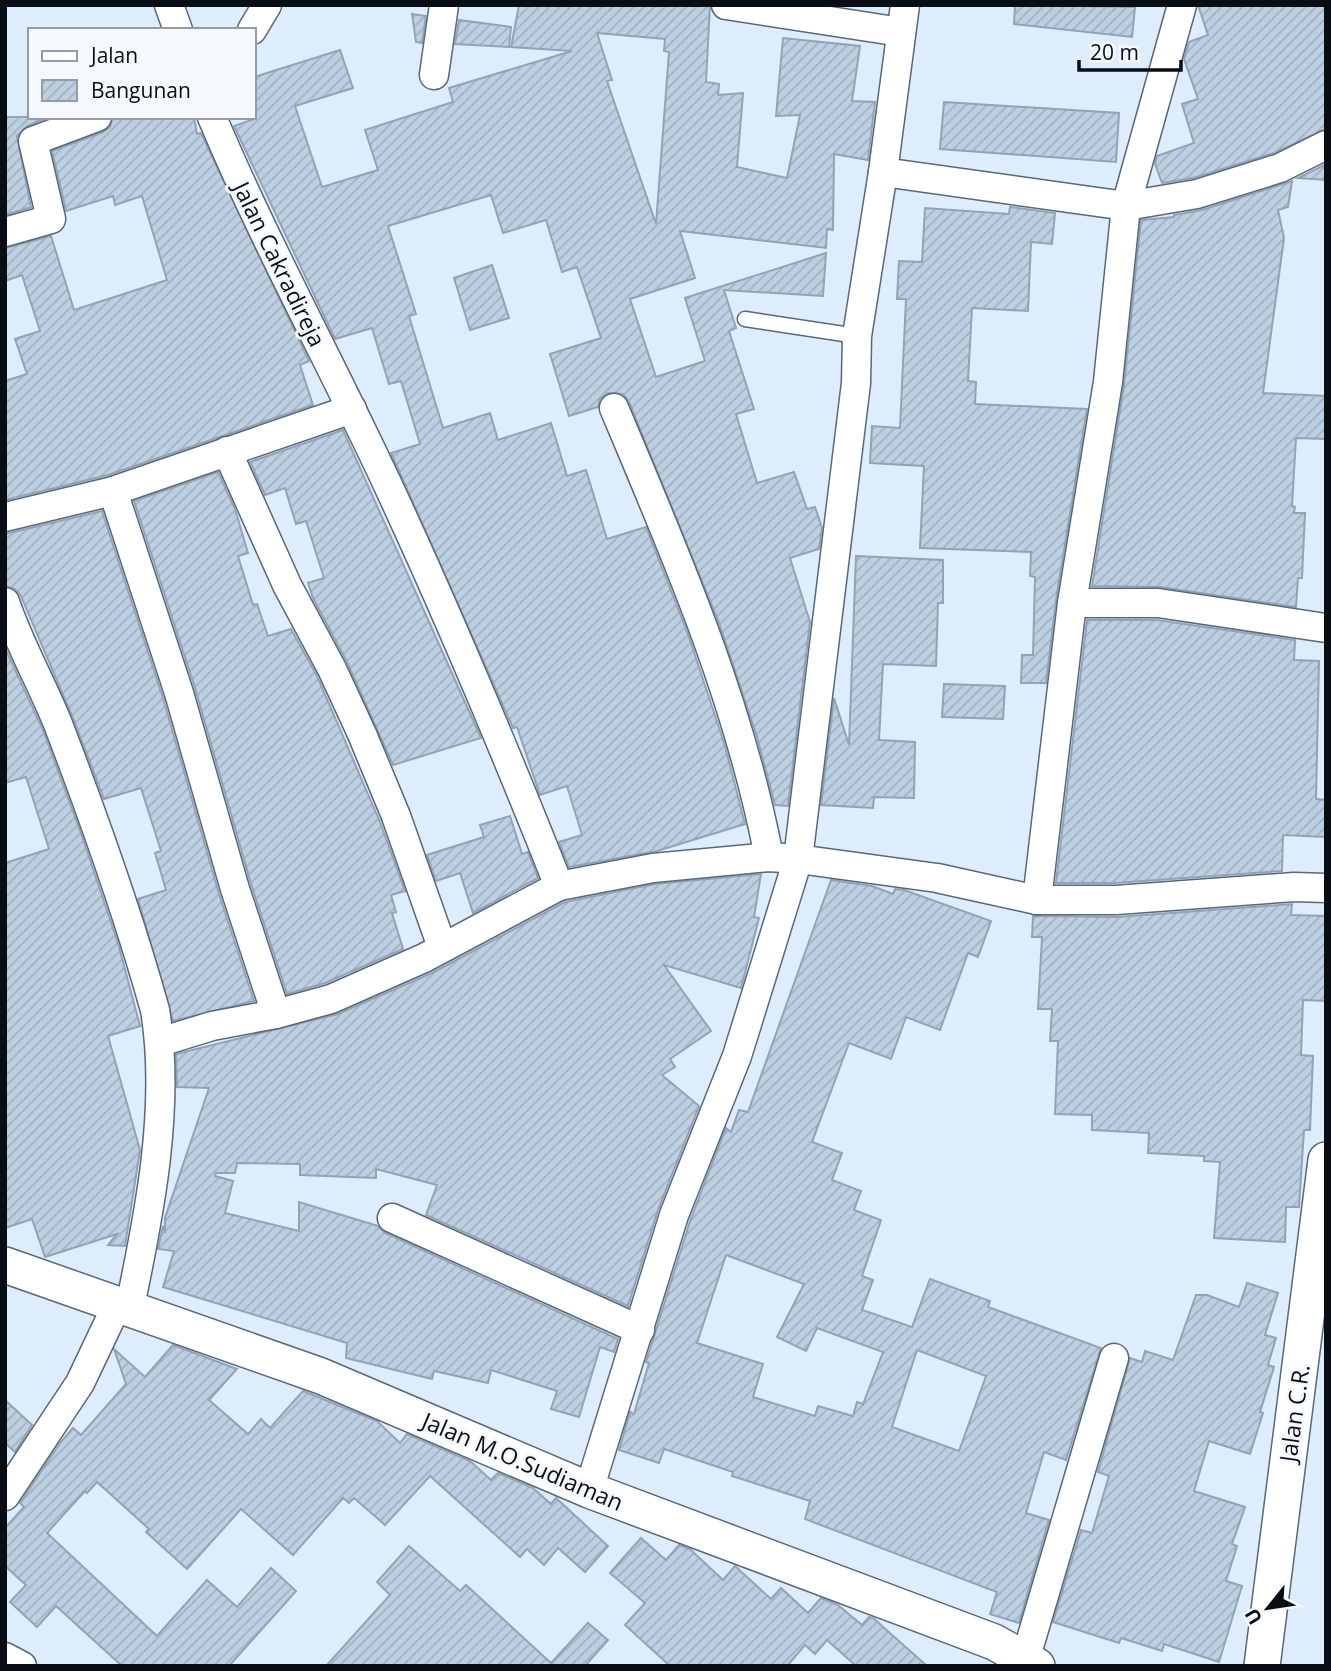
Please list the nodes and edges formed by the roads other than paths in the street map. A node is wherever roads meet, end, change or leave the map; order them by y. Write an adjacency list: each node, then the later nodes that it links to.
1 (169, 5): 7 (street)
2 (267, 5): 8 (street)
3 (444, 5): 9 (street)
4 (726, 5): 6 (street)
5 (1182, 5): 14 (street)
6 (903, 19): 13 (street)
7 (177, 28)
8 (253, 28)
9 (434, 75)
10 (92, 119): 15 (street)
11 (213, 119): 19 (street, Jalan Cakradireja)
12 (1326, 145): 14 (street)
13 (883, 172): 14 (street); 17 (street)
14 (1126, 206): 24 (street)
15 (5, 232)
16 (745, 319): 17 (lane)
17 (857, 336): 27 (street)
18 (614, 408): 26 (street)
19 (352, 409): 20 (street); 28 (street, Jalan Cakradireja)
20 (227, 451): 21 (street); 31 (street)
21 (113, 491): 22 (street); 32 (street)
22 (5, 517)
23 (5, 602): 33 (street)
24 (1072, 603): 25 (street); 30 (street)
25 (1326, 628)
26 (769, 857): 27 (street); 28 (street)
27 (798, 859): 30 (street); 38 (street)
28 (559, 886): 31 (street)
29 (1326, 888): 30 (street)
30 (1037, 900)
31 (442, 947): 32 (street)
32 (275, 1014): 33 (street)
33 (160, 1042): 37 (street)
34 (1326, 1160): 45 (street, Jalan C.R.)
35 (392, 1218): 38 (street)
36 (5, 1265): 37 (street, Jalan M.O.Sudiaman)
37 (123, 1308): 40 (street, Jalan M.O.Sudiaman); 41 (street)
38 (640, 1330): 40 (street)
39 (1114, 1358): 43 (street)
40 (589, 1490): 43 (street, Jalan M.O.Sudiaman)
41 (5, 1496)
42 (5, 1657): 44 (street)
43 (1031, 1663)
44 (22, 1666)
45 (1262, 1666)

